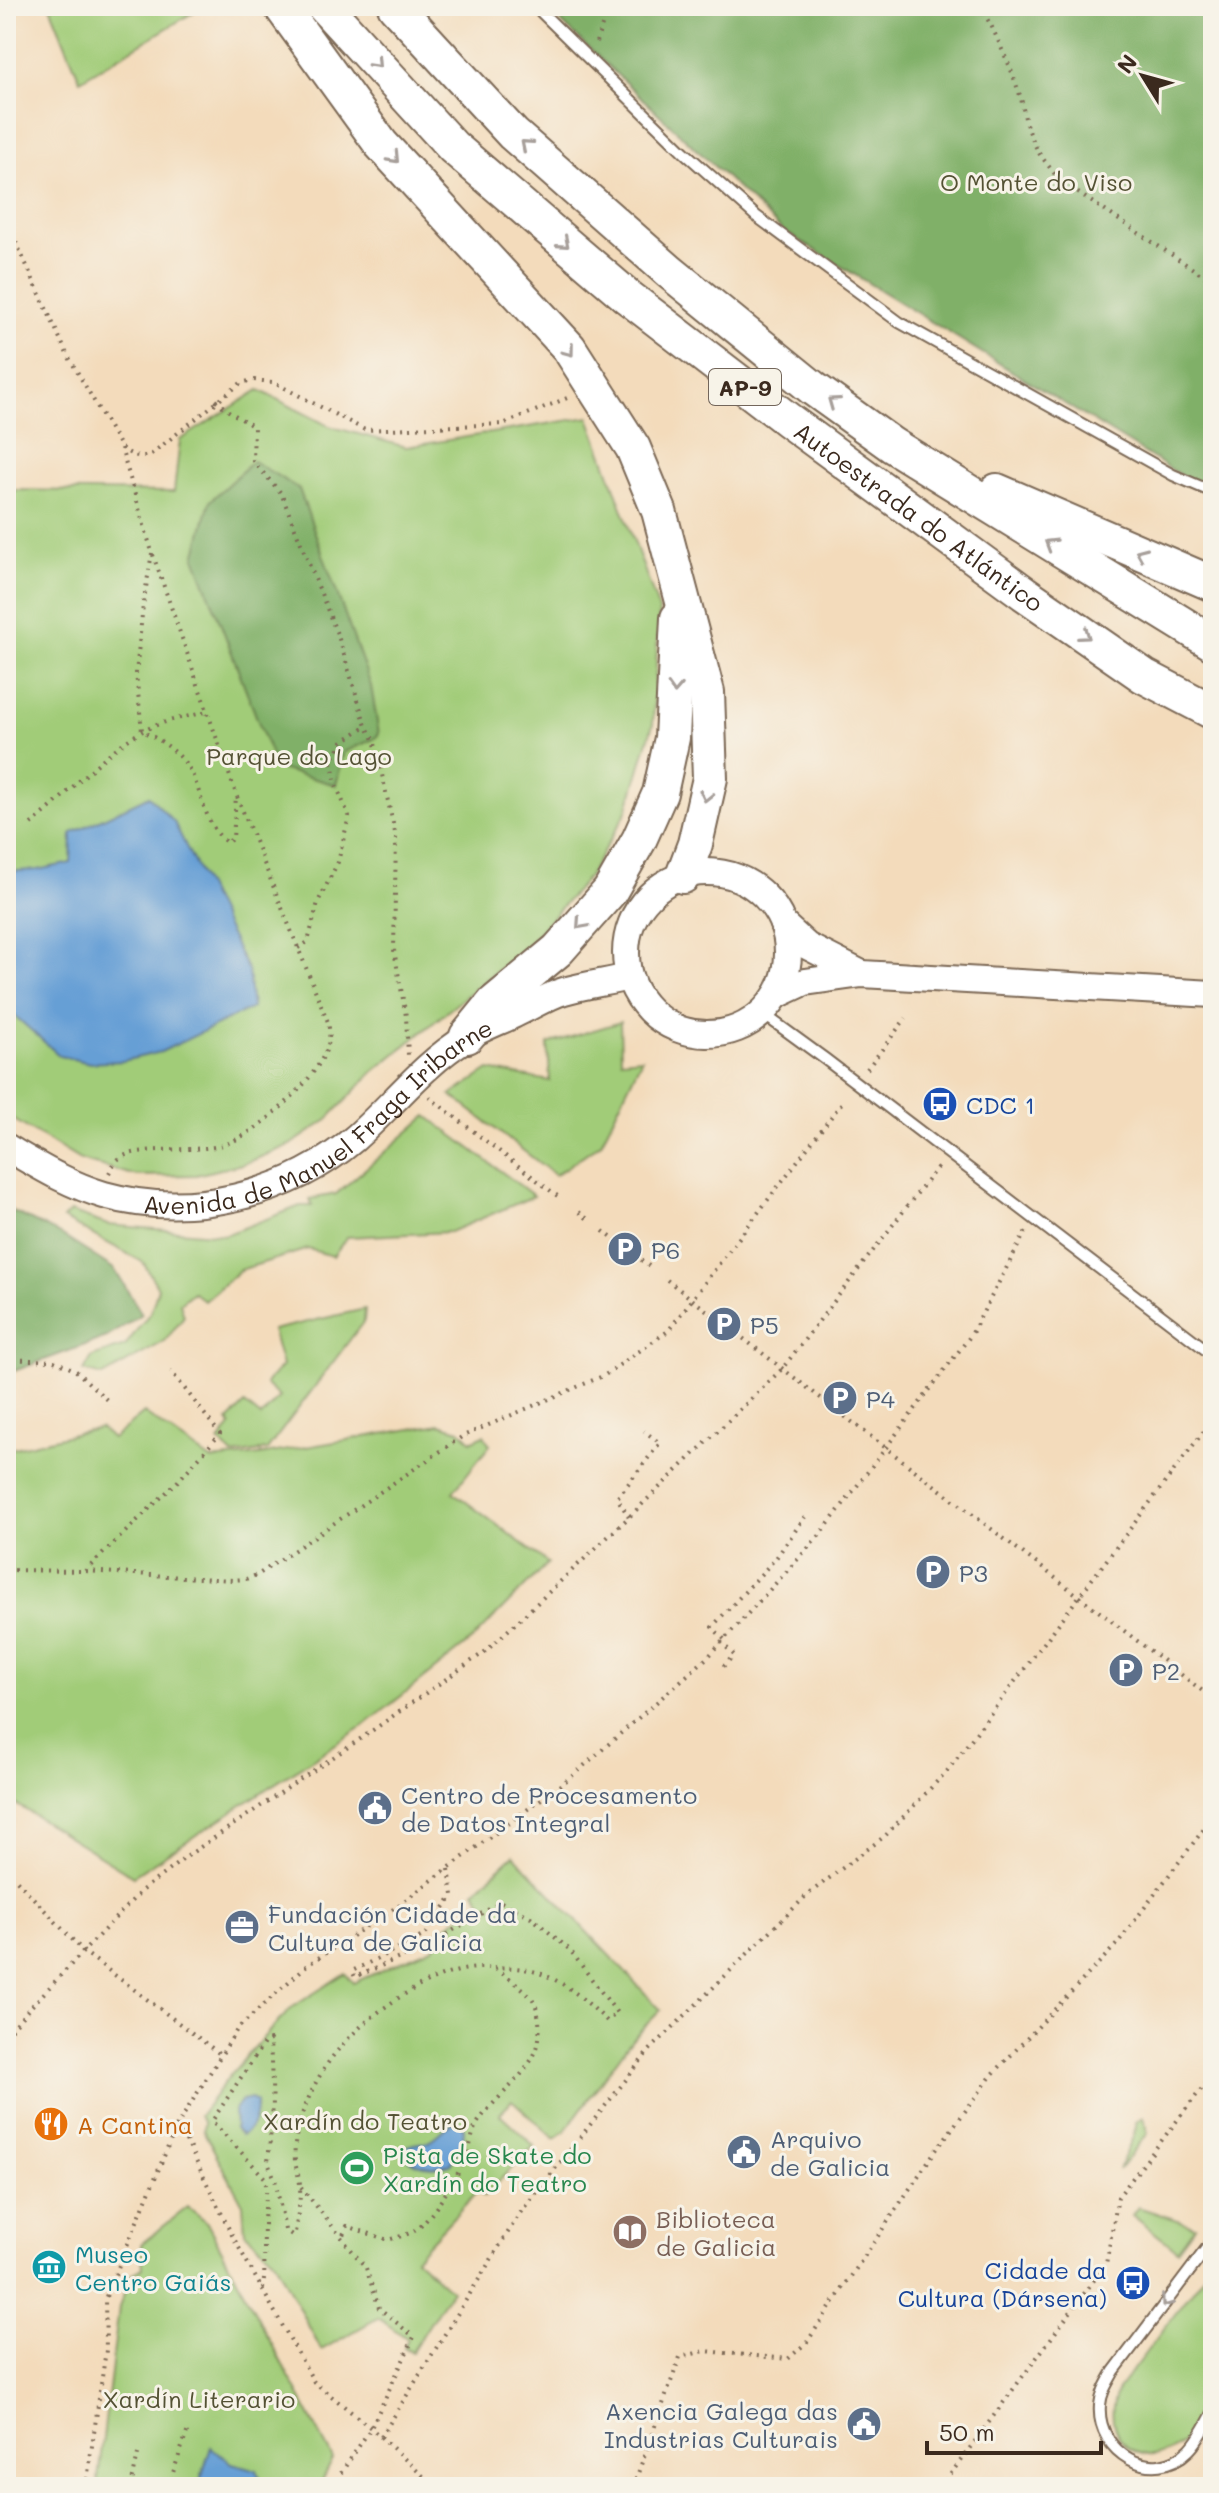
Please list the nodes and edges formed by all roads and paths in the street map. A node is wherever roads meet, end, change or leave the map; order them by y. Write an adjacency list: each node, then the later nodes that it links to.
1 (281, 6): 16 (highway, one-way to 16)
2 (324, 6): 20 (highway, Autoestrada do Atlántico / AP-9, one-way to 20)
3 (395, 6): 12 (highway, Autoestrada do Atlántico / AP-9, one-way to 3)
4 (535, 6): 7 (lane)
5 (609, 6): 7 (path)
6 (979, 6): 9 (path)
7 (589, 59): 14 (lane)
8 (6, 220): 13 (path)
9 (1213, 282)
10 (569, 398): 11 (path)
11 (216, 400): 13 (path); 21 (path)
12 (892, 445): 17 (highway, one-way to 12); 18 (highway, Autoestrada do Atlántico / AP-9, one-way to 12)
13 (121, 448): 15 (path)
14 (1213, 492)
15 (152, 552): 19 (path); 22 (path)
16 (679, 582): 25 (highway, one-way to 25); 33 (highway, one-way to 33)
17 (1213, 584)
18 (1213, 643)
19 (207, 712): 22 (path); 23 (path)
20 (1213, 712)
21 (366, 726): 27 (path); 34 (path)
22 (142, 731): 23 (path); 24 (path)
23 (236, 794): 27 (path)
24 (31, 824)
25 (683, 876): 26 (street); 29 (street)
26 (783, 924): 28 (street); 31 (street)
27 (298, 948): 40 (path)
28 (862, 974): 30 (street); 31 (street)
29 (629, 977): 31 (street); 33 (street, Avenida de Manuel Fraga Iribarne)
30 (1213, 994)
31 (769, 1004): 39 (lane)
32 (906, 1018): 35 (path)
33 (467, 1036): 40 (street, Avenida de Manuel Fraga Iribarne)
34 (408, 1057)
35 (867, 1069)
36 (844, 1100): 48 (path)
37 (437, 1104): 41 (path)
38 (6, 1147): 40 (street, Avenida de Manuel Fraga Iribarne)
39 (948, 1153): 43 (lane); 51 (path)
40 (104, 1195)
41 (560, 1198)
42 (579, 1212): 44 (path)
43 (1033, 1218): 49 (lane); 56 (path)
44 (589, 1220)
45 (603, 1231): 46 (path)
46 (649, 1266)
47 (667, 1280): 48 (path)
48 (692, 1300): 51 (path); 60 (path)
49 (1213, 1355)
50 (6, 1359): 53 (path)
51 (782, 1369): 56 (path); 57 (path)
52 (171, 1371): 60 (path)
53 (109, 1402)
54 (1213, 1419): 61 (path)
55 (644, 1431): 57 (path)
56 (885, 1448): 61 (path); 62 (path)
57 (629, 1517): 68 (path)
58 (805, 1517): 62 (path)
59 (6, 1570): 60 (path)
60 (85, 1571)
61 (1079, 1597): 64 (path); 81 (path)
62 (722, 1640): 63 (path); 67 (path)
63 (721, 1669)
64 (1213, 1699)
65 (1213, 1817): 88 (path)
66 (6, 1869): 68 (path)
67 (449, 1869): 69 (path); 71 (path)
68 (84, 1952): 70 (path); 71 (path)
69 (492, 1968): 74 (path); 75 (path)
70 (6, 2036)
71 (220, 2054): 73 (path)
72 (1213, 2074): 89 (path)
73 (178, 2124): 77 (path); 83 (path)
74 (300, 2186): 75 (path); 77 (path)
75 (342, 2237): 80 (path)
76 (1213, 2240): 78 (lane, one-way to 78)
77 (263, 2289): 80 (path)
78 (1213, 2413)
79 (189, 2427): 85 (path)
80 (371, 2428): 81 (path); 86 (path)
81 (381, 2437): 87 (path)
82 (138, 2454): 84 (path)
83 (87, 2485)
84 (131, 2487)
85 (168, 2487)
86 (338, 2487)
87 (435, 2487)
88 (633, 2487)
89 (941, 2487)

